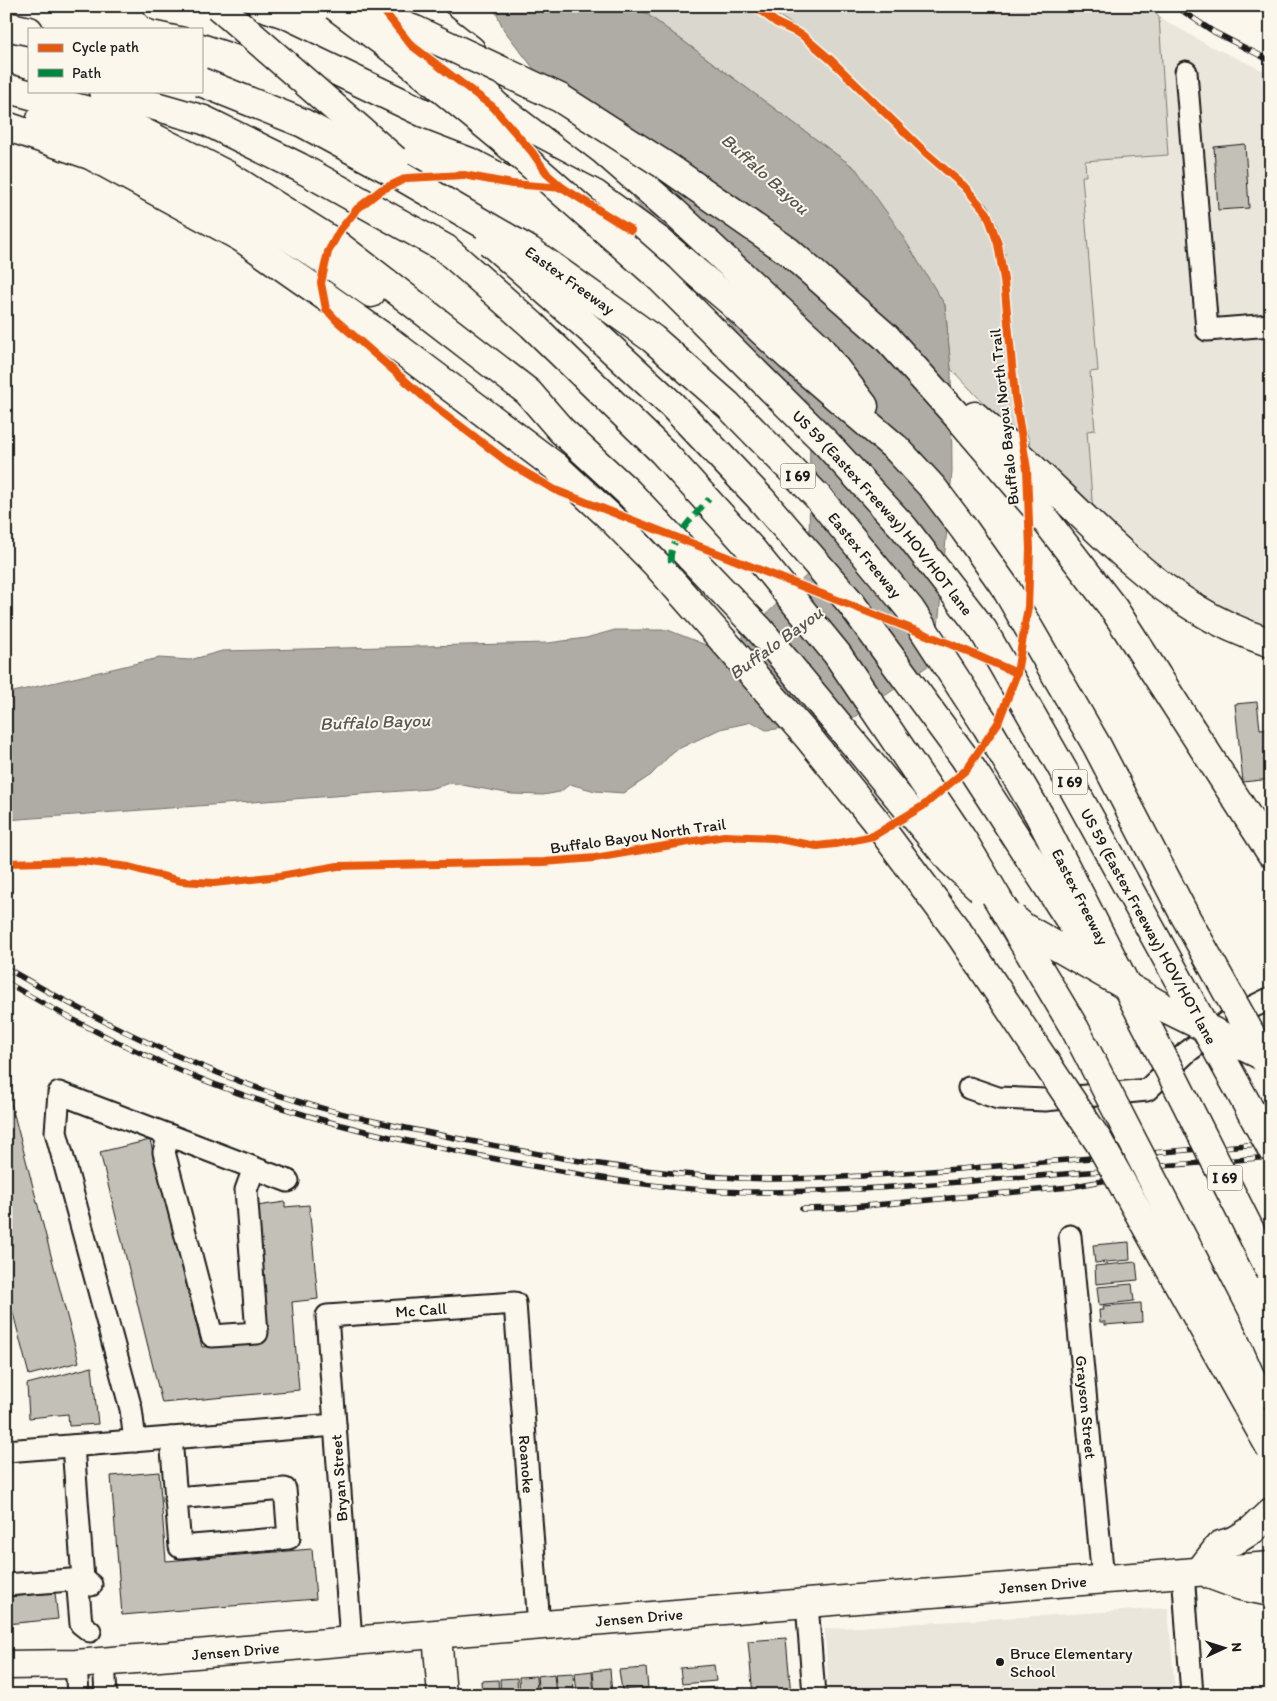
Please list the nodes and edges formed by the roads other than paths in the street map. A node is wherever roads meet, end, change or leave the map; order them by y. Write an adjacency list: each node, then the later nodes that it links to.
1 (157, 6): 19 (main road, I 69, bridge)
2 (218, 6): 25 (main road, bridge)
3 (335, 6): 28 (main road, US 59 (Eastex Freeway) HOV/HOT lane / I 69, bridge)
4 (351, 6): 17 (main road, bridge)
5 (414, 6): 19 (main road, bridge)
6 (6, 26): 7 (main road)
7 (28, 31)
8 (6, 70): 10 (main road)
9 (1186, 72): 16 (street)
10 (28, 74)
11 (202, 82): 25 (main road, Eastex Freeway / I 69, bridge)
12 (6, 88): 18 (main road)
13 (106, 92): 35 (main road, bridge)
14 (6, 110): 18 (main road)
15 (6, 126): 40 (main road, bridge)
16 (1271, 325)
17 (886, 337): 20 (main road); 21 (main road)
18 (561, 430): 23 (main road, bridge)
19 (897, 449): 24 (main road, I 69, bridge)
20 (1271, 643)
21 (1271, 853)
22 (1271, 998): 26 (street)
23 (1271, 1060)
24 (1271, 1070)
25 (1177, 1085): 32 (main road, Eastex Freeway / I 69, bridge)
26 (969, 1088)
27 (169, 1135): 29 (street); 29 (street); 38 (street)
28 (1271, 1148)
29 (254, 1168): 30 (street)
30 (288, 1181)
31 (1070, 1236): 47 (street, Grayson Street)
32 (1271, 1272)
33 (515, 1303): 34 (street, Mc Call); 51 (street, Roanoke)
34 (327, 1316): 36 (street, Bryan Street)
35 (1271, 1424)
36 (335, 1425): 37 (street); 53 (street, Bryan Street)
37 (171, 1438): 38 (street); 42 (street)
38 (135, 1441): 39 (street)
39 (73, 1446): 41 (street); 46 (street)
40 (1271, 1449)
41 (6, 1451)
42 (175, 1498): 42 (street)
43 (1271, 1512): 45 (main road)
44 (1271, 1566): 45 (main road, Jensen Drive)
45 (1192, 1572): 47 (main road, Jensen Drive); 49 (main road); 60 (street)
46 (83, 1579): 48 (street); 54 (street)
47 (1103, 1579): 50 (main road, Jensen Drive)
48 (6, 1585)
49 (1271, 1592)
50 (807, 1603): 51 (main road, Jensen Drive); 59 (street)
51 (539, 1626): 52 (main road, Jensen Drive)
52 (437, 1634): 53 (main road, Jensen Drive); 58 (main road)
53 (351, 1640): 54 (main road, Jensen Drive)
54 (91, 1662): 55 (main road, Jensen Drive); 56 (street); 57 (street)
55 (6, 1665)
56 (78, 1695)
57 (106, 1695)
58 (442, 1695)
59 (814, 1695)
60 (1192, 1695)

